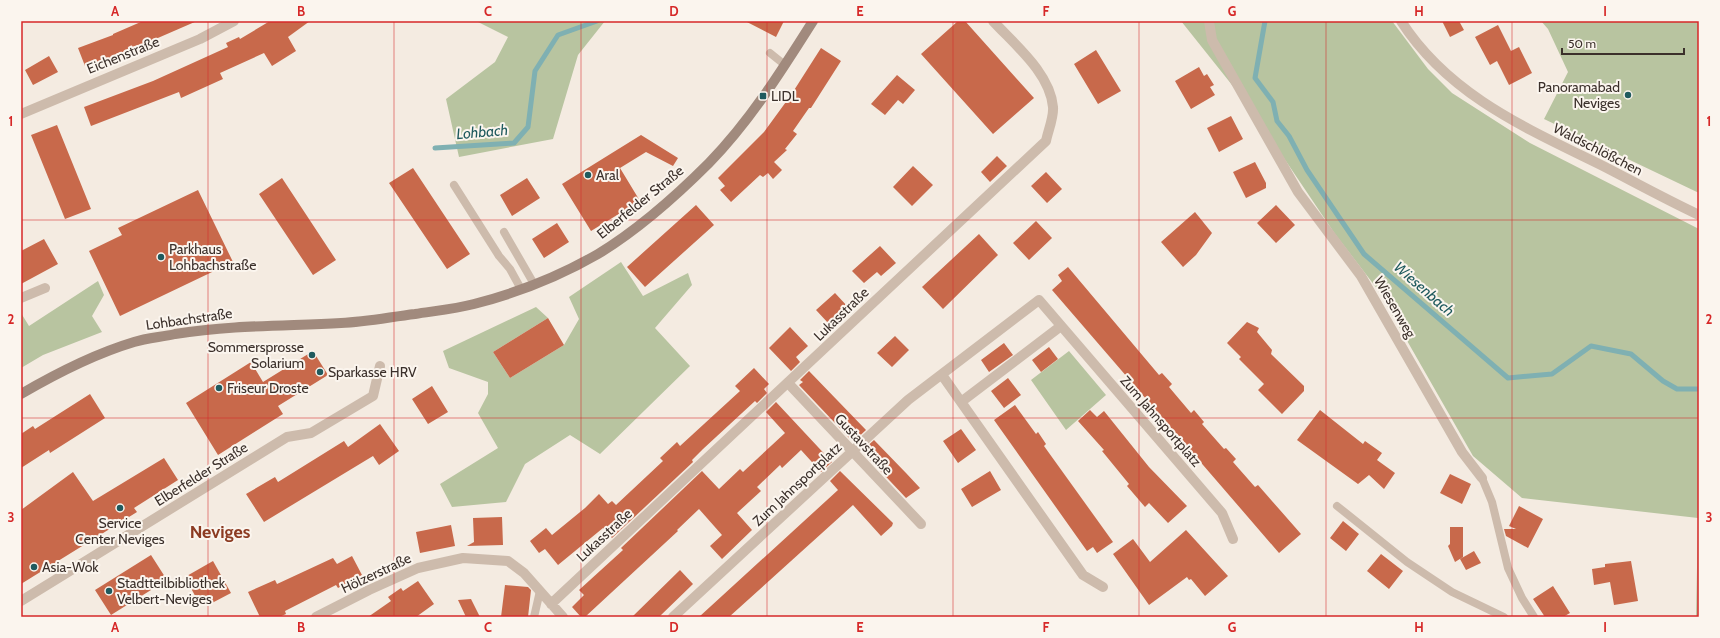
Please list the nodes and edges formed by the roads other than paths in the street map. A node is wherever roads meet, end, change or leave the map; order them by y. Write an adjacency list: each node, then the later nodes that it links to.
1 (234, 21): 8 (street, Eichenstraße)
2 (813, 21): 7 (main road, Elberfelder Straße)
3 (993, 21): 20 (street, Lukasstraße)
4 (1209, 21): 24 (street, Wiesenweg)
5 (1401, 21): 10 (street, Waldschlößchen)
6 (770, 53): 7 (lane)
7 (785, 65): 12 (main road, Elberfelder Straße)
8 (21, 114)
9 (454, 185): 14 (lane)
10 (1699, 216)
11 (504, 232): 12 (lane)
12 (534, 284): 14 (main road, Elberfelder Straße)
13 (45, 288): 15 (street)
14 (521, 289): 16 (main road, Elberfelder Straße)
15 (21, 298)
16 (372, 320): 21 (main road, Lohbachstraße)
17 (1061, 326): 19 (street, Zum Jahnsportplatz); 22 (street); 27 (street, Zum Jahnsportplatz)
18 (380, 366): 30 (street, Elberfelder Straße)
19 (942, 375): 22 (street); 23 (street, Zum Jahnsportplatz)
20 (788, 383): 23 (street, Gustavstraße); 31 (street, Lukasstraße)
21 (21, 394)
22 (961, 402): 28 (street)
23 (852, 452): 26 (street, Gustavstraße); 35 (street, Zum Jahnsportplatz)
24 (1482, 478): 37 (lane, Wiesenweg)
25 (1337, 506): 36 (lane)
26 (921, 524)
27 (1233, 538)
28 (1103, 586)
29 (540, 591): 31 (street, Hölzerstraße); 32 (street, Hölzerstraße); 33 (lane)
30 (21, 601)
31 (551, 604): 34 (street, Hölzerstraße)
32 (316, 617)
33 (534, 617)
34 (563, 617)
35 (673, 617)
36 (1504, 617)
37 (1534, 617)

